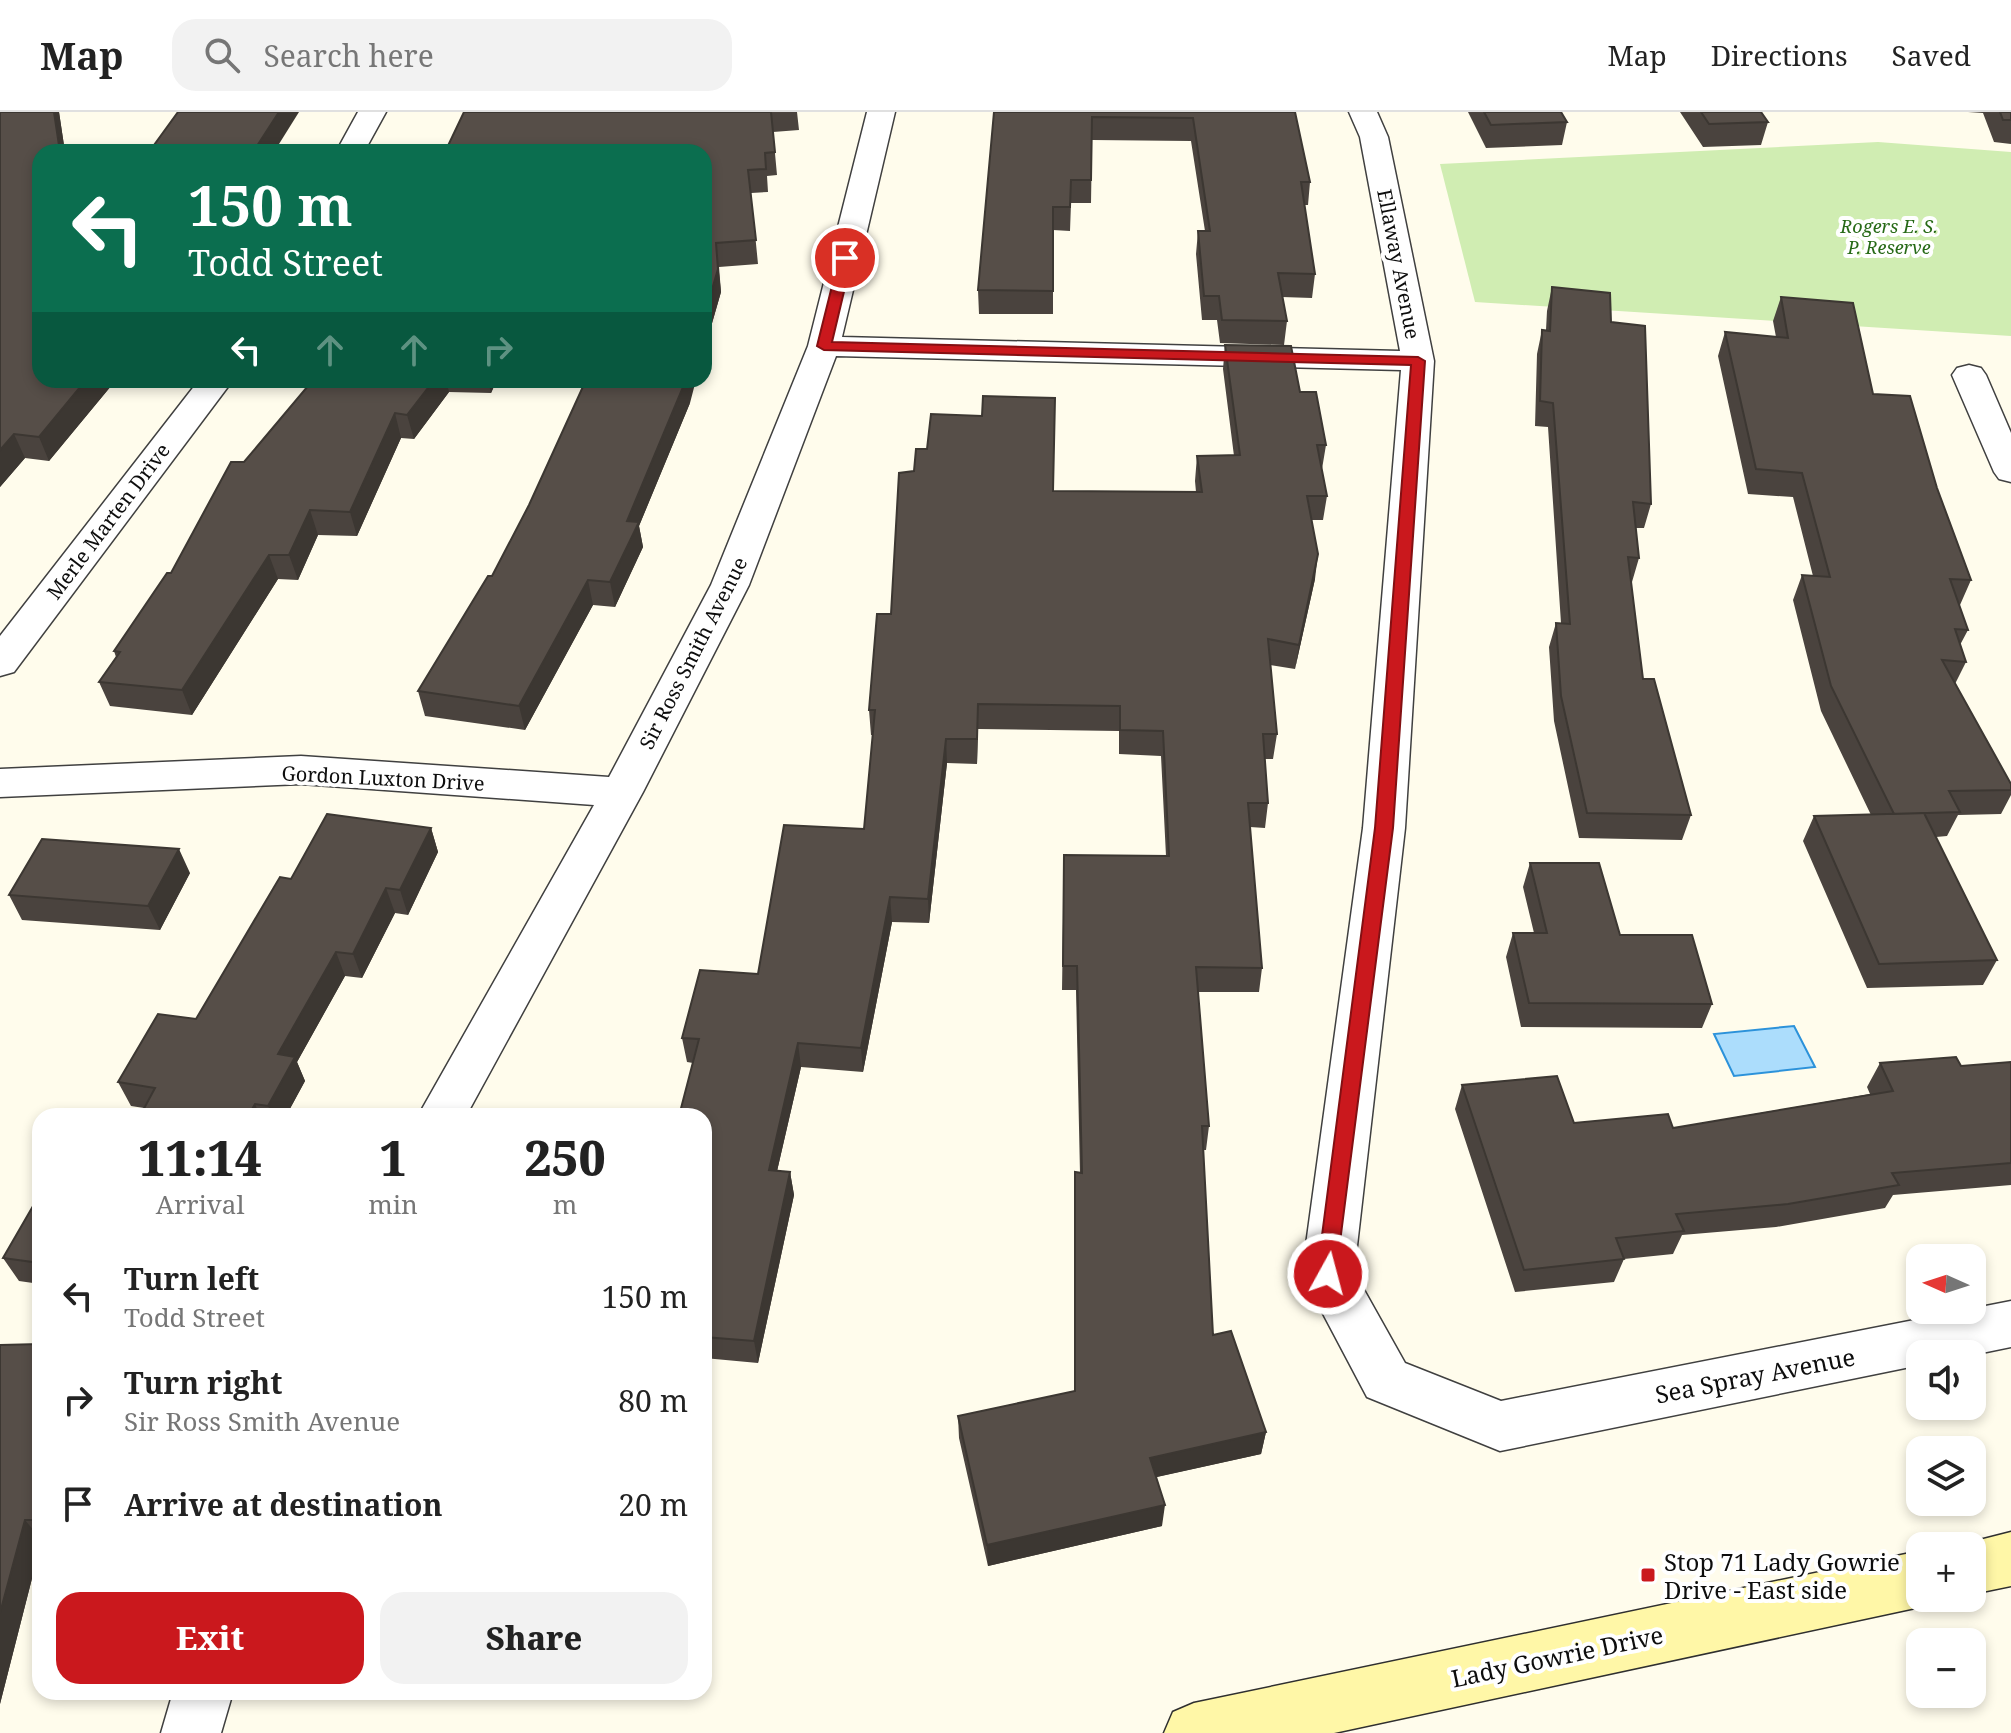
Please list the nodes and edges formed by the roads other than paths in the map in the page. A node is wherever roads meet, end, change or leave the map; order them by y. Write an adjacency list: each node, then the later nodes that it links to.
1 (372, 112): 4 (street)
2 (881, 112): 5 (street, Sir Ross Smith Avenue)
3 (1363, 112): 6 (street, Ellaway Avenue)
4 (354, 144)
5 (824, 346): 6 (street); 12 (street, Sir Ross Smith Avenue)
6 (1418, 361): 15 (street, Ellaway Avenue)
7 (1969, 375): 9 (street)
8 (210, 388): 10 (street, Merle Marten Drive)
9 (2011, 472)
10 (0, 663)
11 (0, 783): 12 (street, Gordon Luxton Drive)
12 (622, 792): 13 (street, Sir Ross Smith Avenue)
13 (446, 1108)
14 (2011, 1324): 15 (street, Sea Spray Avenue)
15 (1500, 1426)
16 (2011, 1559): 17 (main road)
17 (1986, 1564)
18 (1906, 1582): 21 (main road, Lady Gowrie Drive)
19 (201, 1700): 20 (street)
20 (191, 1733)
21 (1194, 1733)

